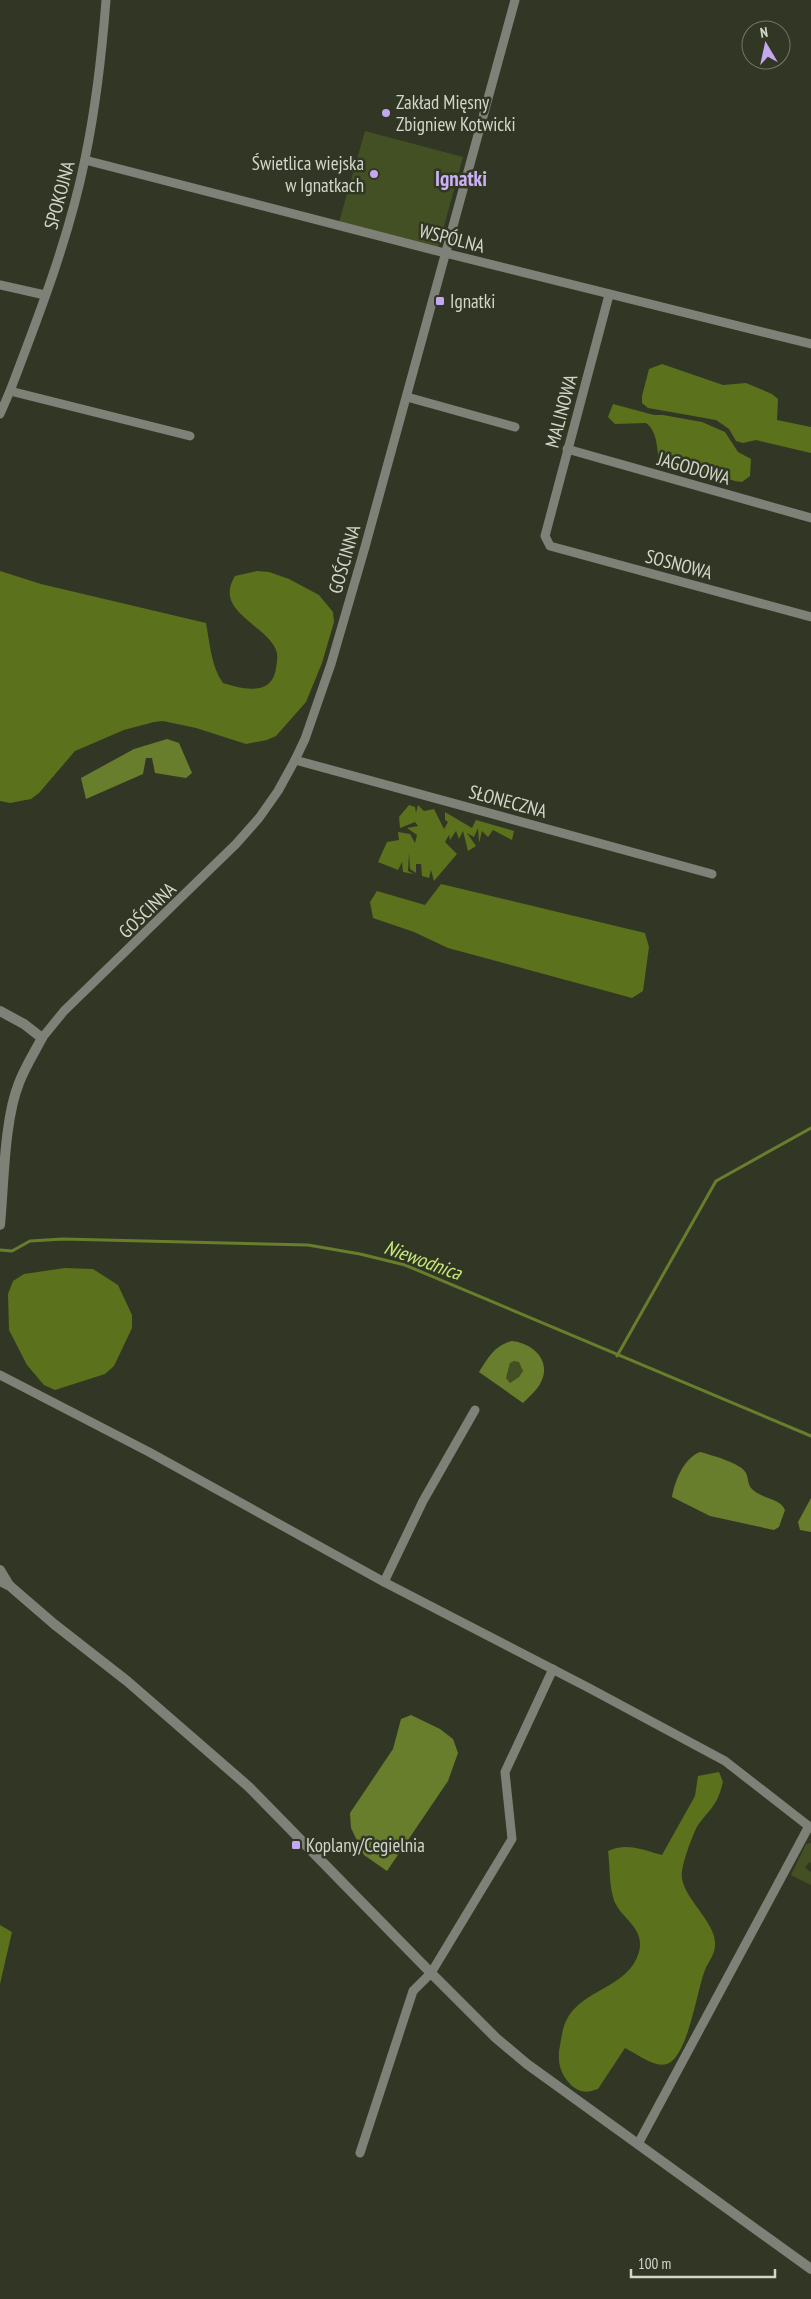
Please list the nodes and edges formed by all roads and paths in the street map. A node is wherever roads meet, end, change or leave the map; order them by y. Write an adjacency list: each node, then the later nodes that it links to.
1 (106, 0): 3 (street, SPOKOJNA)
2 (515, 0): 4 (street, GOŚCINNA)
3 (85, 160): 4 (street, WSPÓLNA); 6 (street, SPOKOJNA)
4 (445, 253): 7 (street, WSPÓLNA); 10 (street, GOŚCINNA)
5 (0, 285): 6 (street)
6 (45, 295): 9 (street, SPOKOJNA)
7 (609, 295): 8 (street, WSPÓLNA); 14 (street, MALINOWA)
8 (811, 344)
9 (10, 390): 11 (street, SPOKOJNA); 13 (street)
10 (407, 397): 12 (street); 18 (street, GOŚCINNA)
11 (0, 414)
12 (515, 427)
13 (190, 436)
14 (567, 449): 15 (street, JAGODOWA); 16 (street, MALINOWA)
15 (811, 518)
16 (545, 536): 17 (street, SOSNOWA)
17 (811, 617)
18 (295, 760): 19 (street, SŁONECZNA); 21 (street, GOŚCINNA)
19 (712, 874)
20 (0, 1011): 21 (street)
21 (42, 1038): 22 (street)
22 (0, 1225)
23 (0, 1375): 26 (street)
24 (475, 1410): 26 (street)
25 (0, 1570): 27 (street)
26 (384, 1582): 28 (street)
27 (5, 1584): 30 (street)
28 (552, 1669): 29 (street); 30 (street)
29 (810, 1827): 31 (street)
30 (431, 1973): 31 (street); 32 (street)
31 (638, 2144): 33 (street)
32 (360, 2153)
33 (811, 2269)

